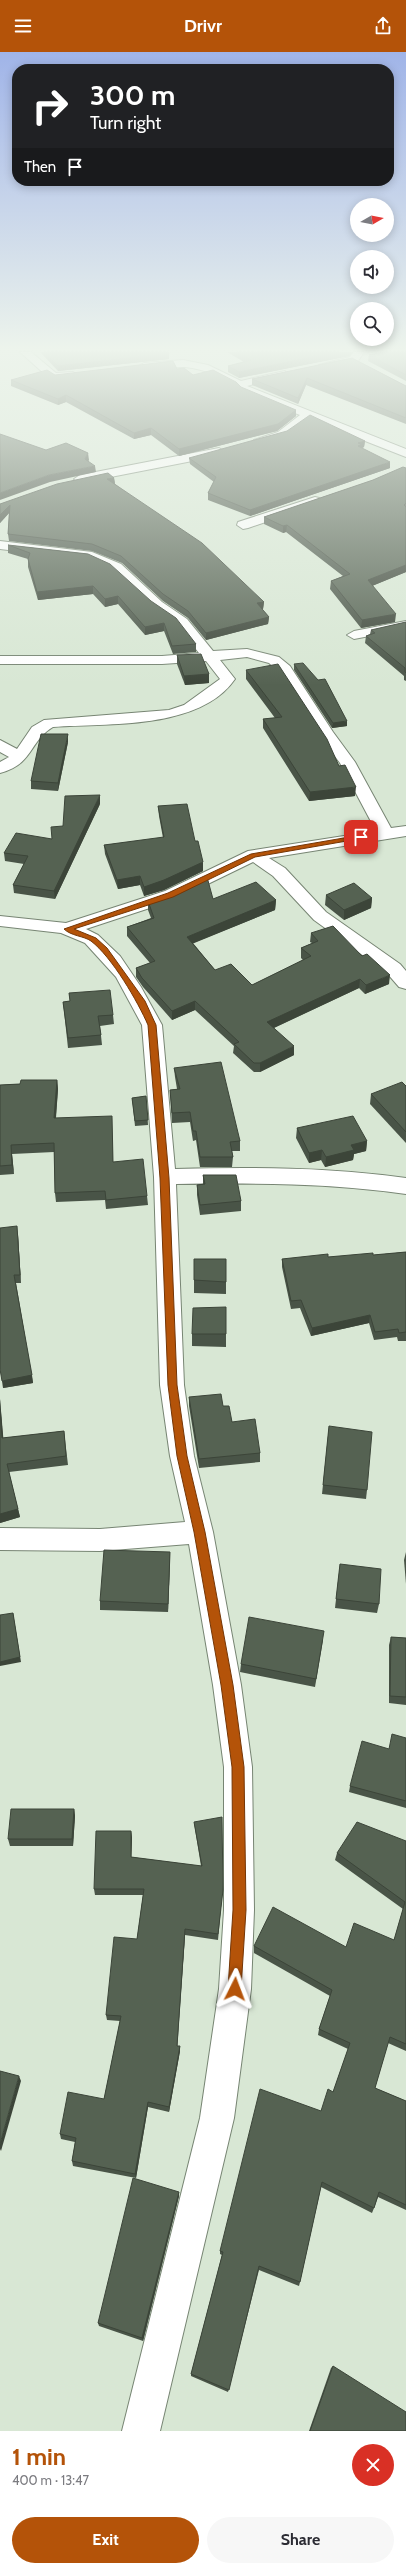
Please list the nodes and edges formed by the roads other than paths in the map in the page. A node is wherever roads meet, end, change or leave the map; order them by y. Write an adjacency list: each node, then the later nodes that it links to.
1 (161, 463): 2 (street)
2 (67, 482)
3 (328, 496): 4 (street)
4 (243, 524)
5 (0, 545): 8 (street)
6 (406, 625): 7 (street)
7 (354, 635)
8 (212, 657): 9 (street); 11 (street); 14 (street)
9 (0, 660)
10 (0, 745): 11 (street)
11 (20, 757): 12 (street)
12 (0, 768)
13 (406, 831): 14 (street)
14 (386, 834): 15 (street)
15 (254, 855): 17 (street); 18 (street)
16 (0, 921): 17 (street)
17 (67, 929): 19 (street)
18 (404, 976)
19 (165, 1178): 20 (street); 21 (street)
20 (406, 1186)
21 (200, 1532): 22 (street); 23 (street)
22 (0, 1539)
23 (141, 2431)

